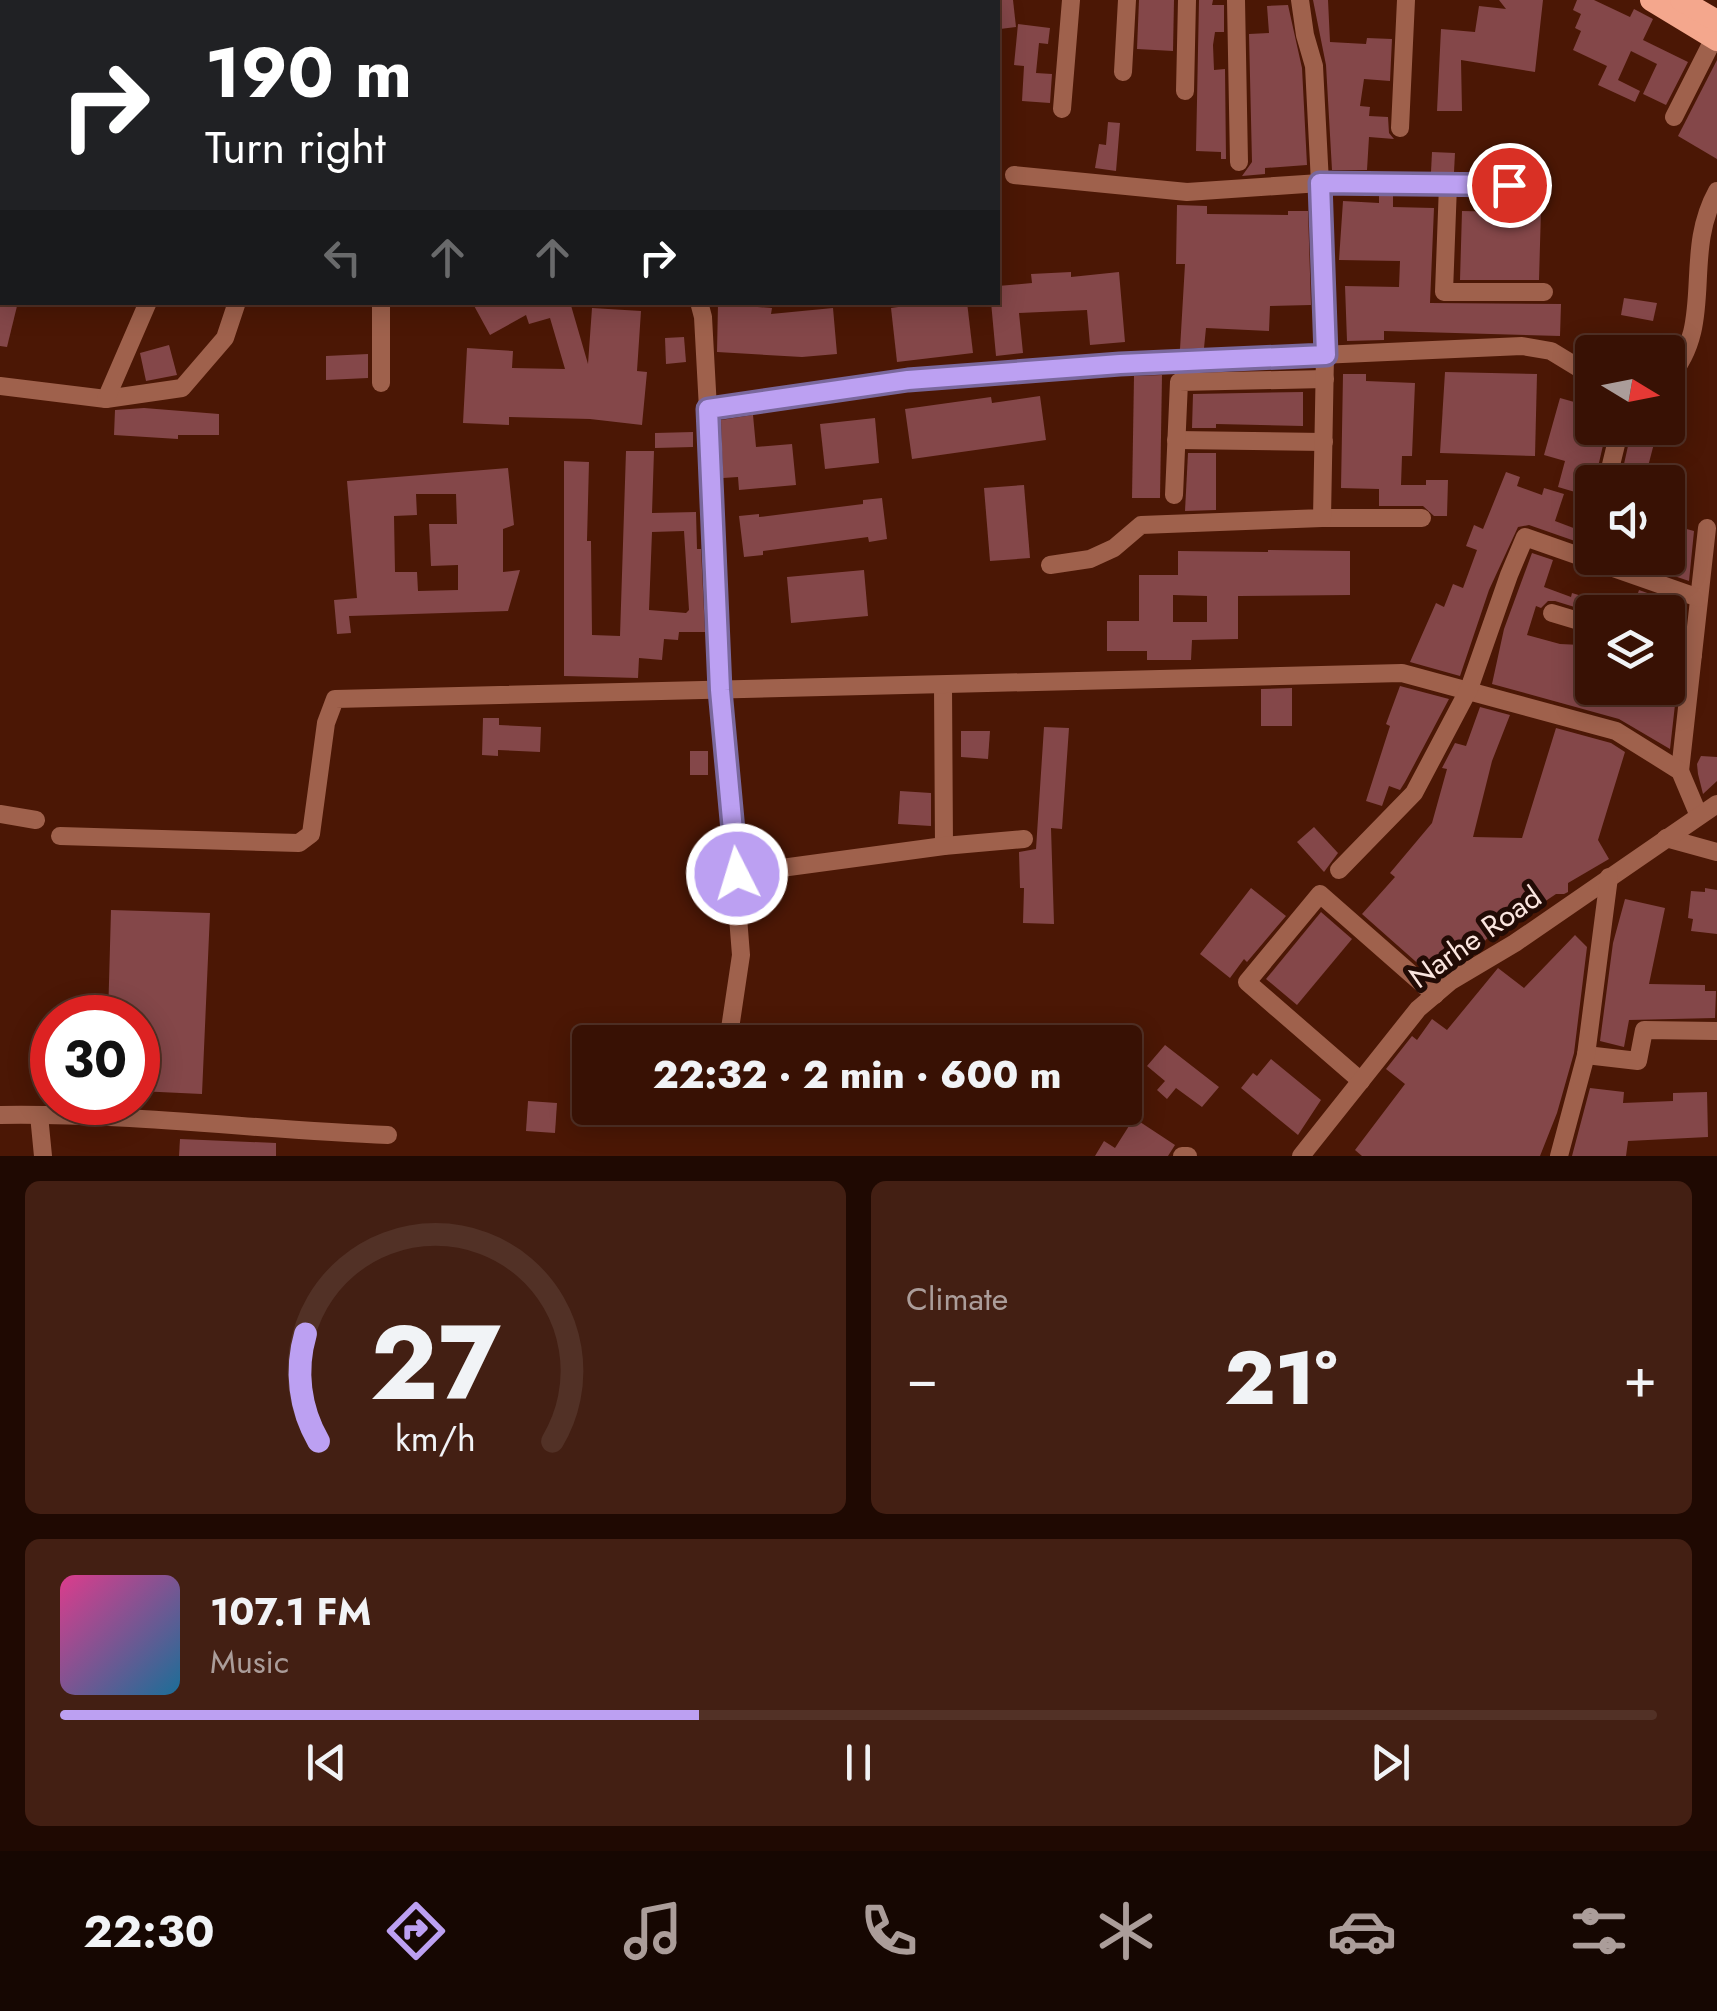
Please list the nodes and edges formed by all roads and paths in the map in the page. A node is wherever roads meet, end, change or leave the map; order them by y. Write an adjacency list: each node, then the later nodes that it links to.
1 (1071, 0): 12 (street)
2 (1127, 0): 10 (street)
3 (1187, 0): 11 (street)
4 (1236, 0): 15 (street)
5 (1300, 0): 17 (street)
6 (1406, 0): 14 (street)
7 (1651, 0): 9 (main road)
8 (1681, 0): 9 (main road)
9 (1716, 33): 13 (street)
10 (1123, 72)
11 (1186, 91)
12 (1062, 109)
13 (1674, 117)
14 (1400, 128)
15 (1239, 162)
16 (1014, 175): 17 (street)
17 (1320, 183): 18 (street); 26 (street)
18 (1448, 185): 19 (street); 21 (street)
19 (1540, 186)
20 (1717, 191): 27 (street)
21 (1544, 292)
22 (147, 305): 32 (street)
23 (236, 305): 32 (street)
24 (381, 305): 30 (street)
25 (700, 305): 33 (street)
26 (1326, 355): 28 (street); 29 (street); 33 (street)
27 (1685, 357)
28 (1575, 366)
29 (1325, 379): 34 (street); 35 (street)
30 (381, 383)
31 (0, 386): 32 (street)
32 (106, 400)
33 (708, 409): 48 (street)
34 (1176, 440): 35 (street); 36 (street)
35 (1324, 442): 37 (street)
36 (1174, 496)
37 (1322, 518): 38 (street); 40 (street)
38 (1422, 518)
39 (1707, 528): 41 (street)
40 (1050, 565)
41 (1699, 598): 45 (street); 47 (street)
42 (1552, 613): 43 (street)
43 (1575, 620)
44 (1685, 652): 45 (street)
45 (1693, 654): 49 (street)
46 (943, 686): 47 (street); 48 (street); 57 (street)
47 (1469, 689): 49 (street); 59 (street)
48 (720, 690): 54 (street); 60 (street)
49 (1680, 771): 52 (street)
50 (1717, 804): 52 (street, Narhe Road)
51 (0, 814): 53 (street)
52 (1699, 816): 55 (street, Narhe Road)
53 (36, 820)
54 (60, 836)
55 (1666, 838): 58 (street); 61 (street, Narhe Road)
56 (1024, 839): 57 (street)
57 (944, 846): 60 (street)
58 (1717, 852)
59 (1338, 870)
60 (737, 874): 63 (street)
61 (1609, 877): 62 (street, Narhe Road); 65 (street)
62 (1435, 995): 66 (street, Narhe Road); 66 (street)
63 (730, 1025)
64 (1717, 1030): 65 (street)
65 (1586, 1055): 74 (street)
66 (1360, 1081): 73 (street, Narhe Road)
67 (0, 1115): 68 (street)
68 (30, 1115)
69 (160, 1120): 71 (street)
70 (40, 1125): 72 (street)
71 (388, 1135)
72 (43, 1156)
73 (1301, 1156)
74 (1559, 1156)

